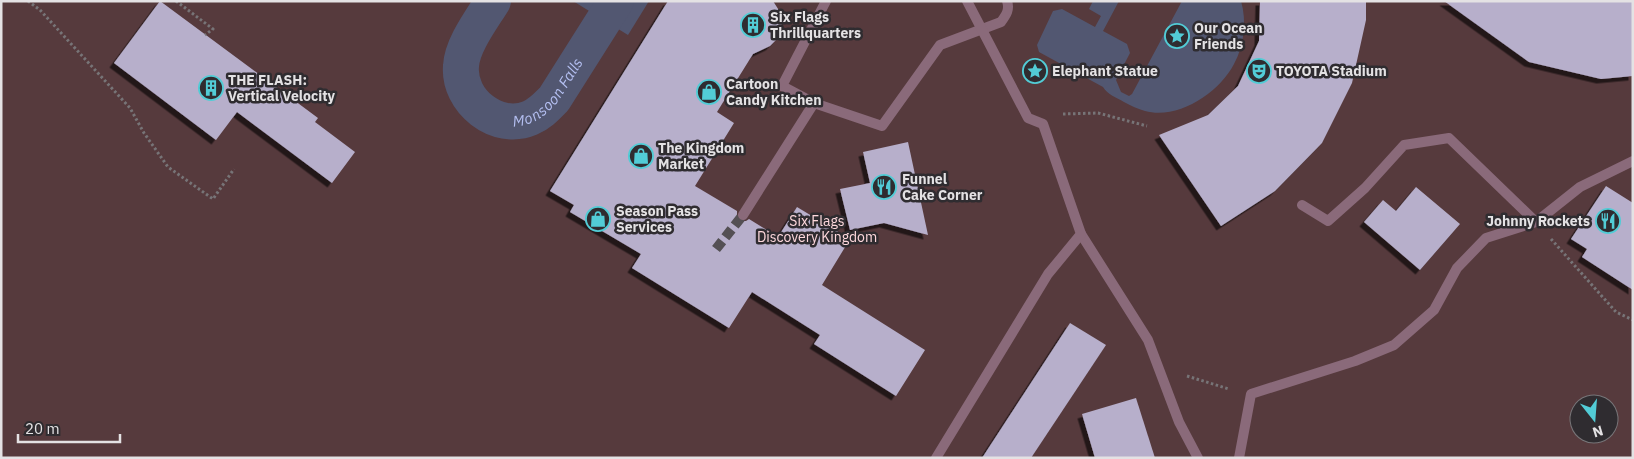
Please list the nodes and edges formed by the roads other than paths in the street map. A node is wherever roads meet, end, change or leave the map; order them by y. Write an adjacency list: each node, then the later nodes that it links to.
1 (826, 1): 5 (street)
2 (967, 1): 4 (street)
3 (1008, 1): 4 (street)
4 (981, 29): 5 (street); 10 (street)
5 (814, 103): 8 (street)
6 (1633, 162): 9 (street)
7 (1302, 205): 9 (street)
8 (743, 215)
9 (1536, 222): 13 (street)
10 (1081, 234): 11 (street); 12 (street)
11 (936, 458)
12 (1198, 458)
13 (1239, 458)

